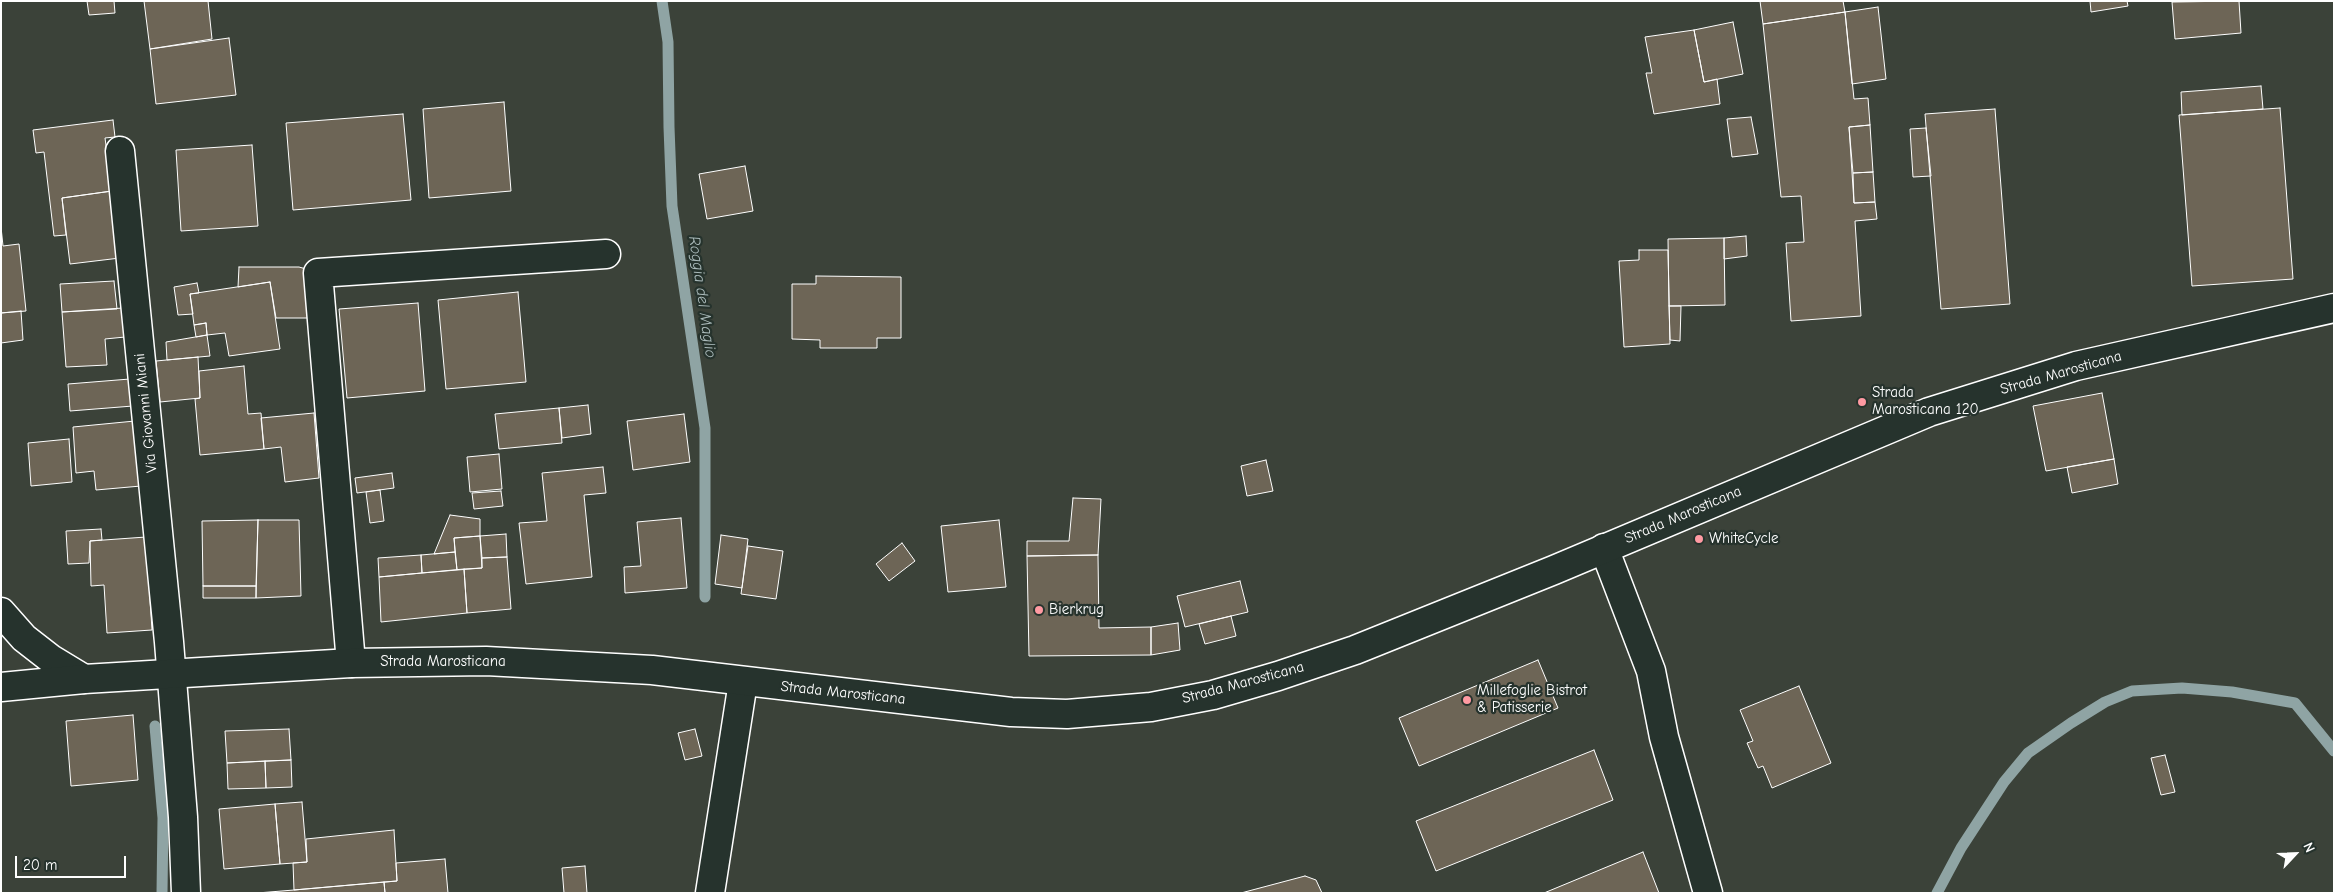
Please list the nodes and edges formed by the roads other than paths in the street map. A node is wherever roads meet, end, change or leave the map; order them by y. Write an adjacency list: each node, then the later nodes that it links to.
1 (120, 151): 7 (main road, Via Giovanni Miani)
2 (606, 254): 6 (main road)
3 (2334, 308): 4 (main road, Strada Marosticana)
4 (1604, 548): 9 (main road, Strada Marosticana); 13 (main road)
5 (1, 612): 8 (main road)
6 (351, 663): 7 (main road, Strada Marosticana); 9 (main road, Strada Marosticana)
7 (172, 675): 8 (main road, Strada Marosticana); 11 (main road, Via Giovanni Miani)
8 (84, 679): 10 (main road, Strada Marosticana)
9 (743, 682): 12 (main road)
10 (1, 686)
11 (186, 893)
12 (710, 893)
13 (1708, 893)

